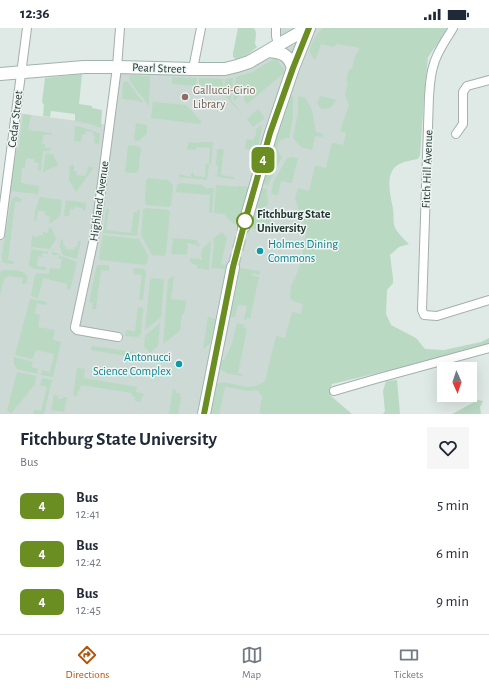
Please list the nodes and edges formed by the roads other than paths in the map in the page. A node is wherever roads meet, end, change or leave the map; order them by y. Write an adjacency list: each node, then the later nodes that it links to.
1 (27, 28): 11 (street, Cedar Street)
2 (120, 28): 8 (street, Highland Avenue)
3 (201, 28): 10 (street)
4 (276, 28): 7 (street)
5 (308, 28): 7 (street, Pearl Street); 9 (street)
6 (453, 28): 18 (street, Fitch Hill Avenue)
7 (273, 48): 9 (street); 10 (street, Pearl Street)
8 (116, 67): 10 (street, Pearl Street); 11 (street, Pearl Street); 19 (street, Highland Avenue)
9 (293, 68): 15 (street)
10 (194, 69)
11 (21, 72): 12 (street, Pearl Street); 16 (street, Cedar Street)
12 (0, 74)
13 (489, 80): 14 (street)
14 (456, 134)
15 (244, 226)
16 (0, 235)
17 (233, 267): 22 (street)
18 (489, 300)
19 (118, 337)
20 (489, 348): 21 (street)
21 (334, 391)
22 (204, 414)

